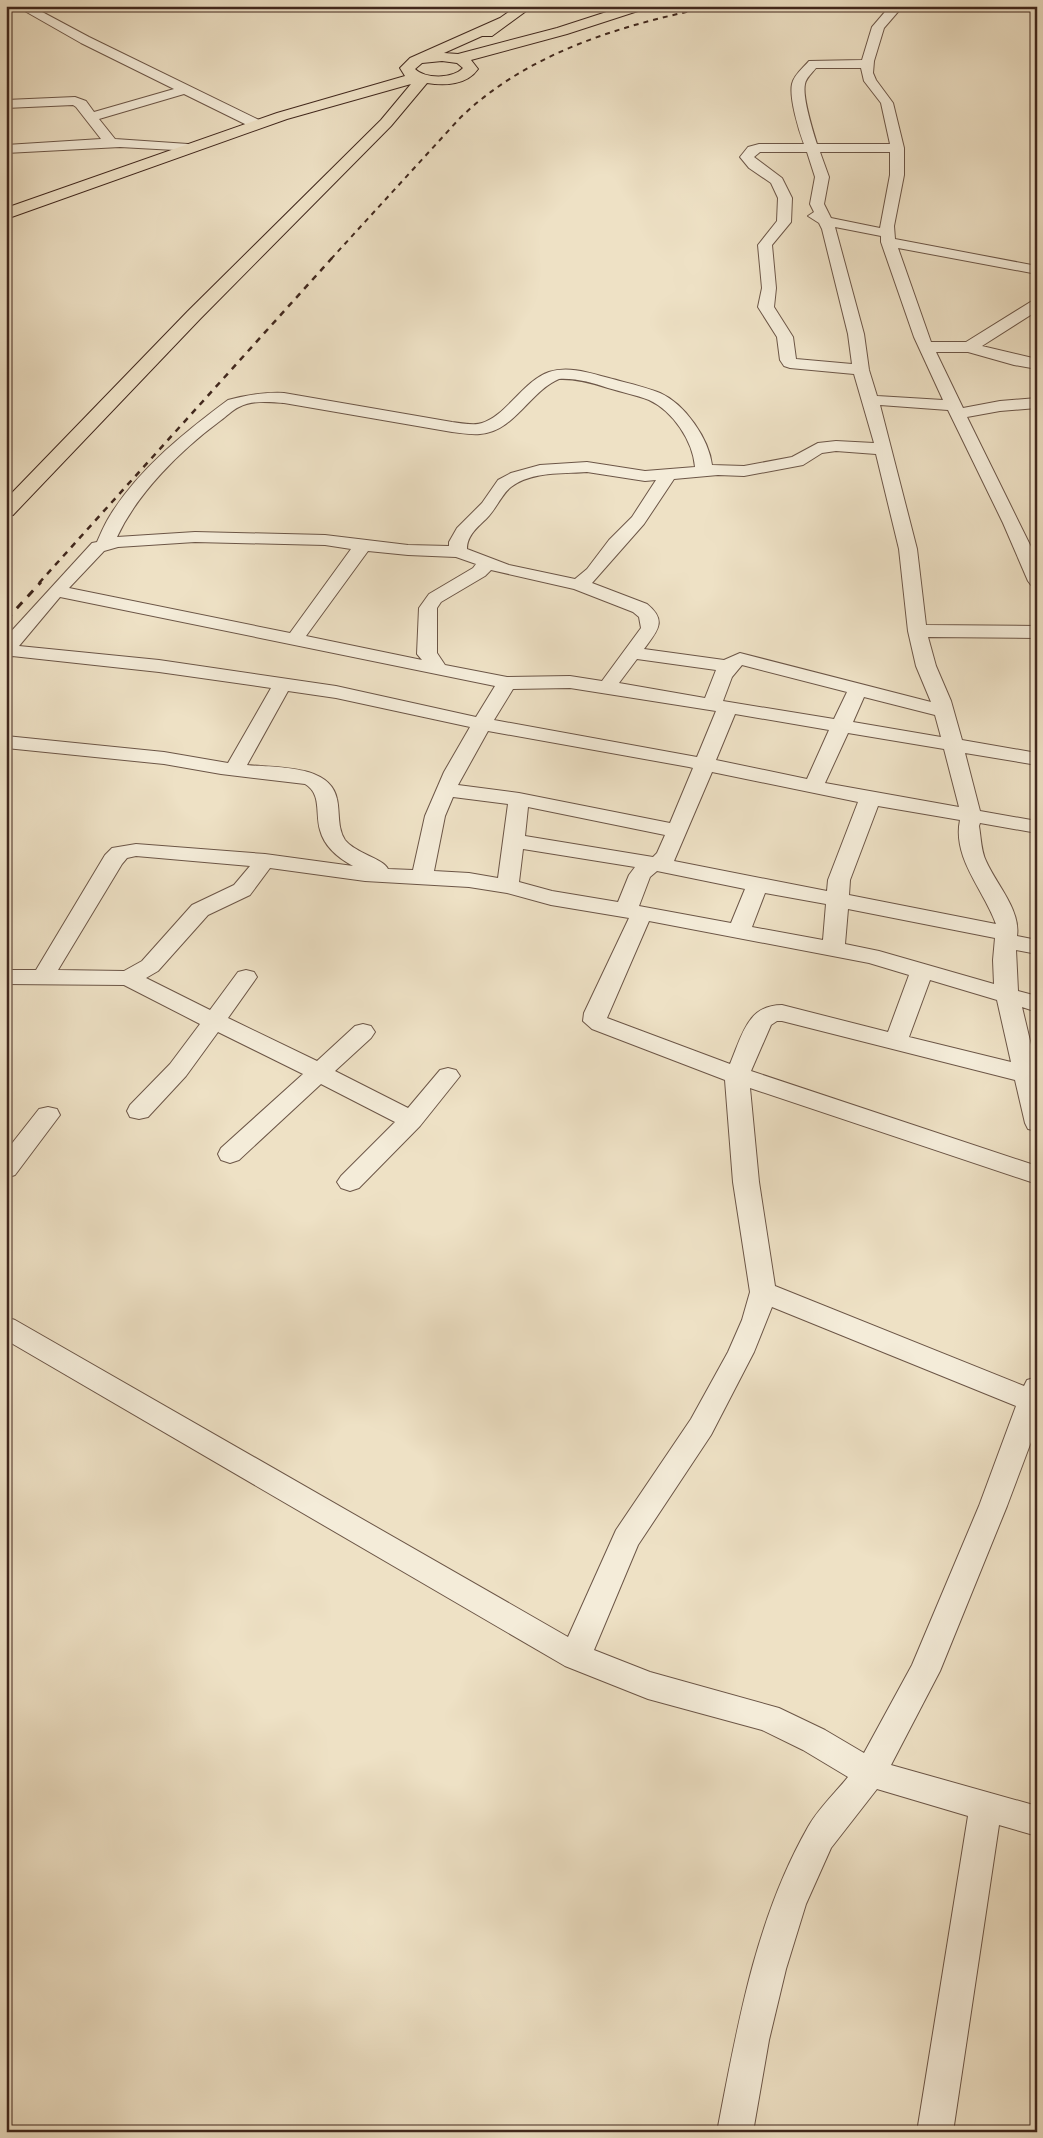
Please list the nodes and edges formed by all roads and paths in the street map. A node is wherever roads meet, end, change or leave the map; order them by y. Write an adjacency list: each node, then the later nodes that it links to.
1 (22, 6): 13 (street)
2 (526, 6): 5 (main road)
3 (639, 6): 6 (main road)
4 (897, 6): 10 (street)
5 (498, 24): 7 (main road); 8 (main road); 9 (main road)
6 (562, 31): 7 (main road); 11 (main road)
7 (544, 36): 8 (main road)
8 (455, 59): 9 (main road); 11 (main road)
9 (416, 61): 12 (main road); 18 (main road)
10 (868, 64): 25 (street); 26 (street)
11 (467, 72): 12 (main road); 14 (main road)
12 (420, 78): 17 (main road); 20 (main road)
13 (187, 89): 19 (street); 21 (street)
14 (435, 95)
15 (6, 104): 19 (street)
16 (421, 105): 23 (main road)
17 (322, 106): 18 (main road); 20 (main road)
18 (293, 112): 21 (main road)
19 (91, 117): 22 (street)
20 (386, 123): 23 (main road)
21 (256, 124): 24 (main road)
22 (111, 143): 24 (street); 27 (street)
23 (366, 143): 44 (main road)
24 (188, 148): 29 (main road)
25 (812, 148): 26 (street); 28 (street); 30 (street)
26 (897, 148): 31 (street)
27 (6, 149)
28 (785, 204): 30 (street); 37 (street)
29 (6, 214)
30 (826, 221): 31 (street); 37 (street)
31 (887, 238): 32 (street); 34 (street)
32 (1037, 270)
33 (1037, 304): 35 (street)
34 (926, 347): 35 (street); 40 (street)
35 (969, 347): 36 (street)
36 (1037, 364)
37 (861, 370): 38 (street)
38 (871, 400): 40 (street); 41 (street)
39 (1037, 403): 40 (street)
40 (956, 410): 49 (street)
41 (883, 449): 42 (street); 52 (street)
42 (704, 471): 43 (street); 45 (street)
43 (668, 475): 47 (street); 50 (street)
44 (6, 510)
45 (105, 544): 46 (street); 51 (street)
46 (363, 545): 47 (street); 54 (street)
47 (458, 552): 48 (street)
48 (488, 562): 50 (street); 58 (street)
49 (1037, 581)
50 (579, 585): 56 (street)
51 (56, 591): 54 (street); 55 (street)
52 (917, 631): 53 (street); 64 (street)
53 (1037, 632)
54 (295, 639): 58 (street)
55 (7, 651): 60 (street)
56 (632, 653): 57 (street); 61 (street)
57 (727, 666): 62 (street); 63 (street)
58 (438, 668): 59 (street)
59 (507, 683): 61 (street); 65 (street)
60 (282, 685): 65 (street); 71 (street)
61 (607, 687): 63 (street)
62 (858, 689): 64 (street); 66 (street)
63 (720, 705): 66 (street); 70 (street)
64 (944, 711): 68 (street)
65 (482, 724): 70 (street); 73 (street)
66 (840, 727): 68 (street); 72 (street)
67 (6, 742): 71 (street)
68 (954, 745): 69 (street); 76 (street)
69 (1037, 759)
70 (704, 764): 72 (street); 78 (street)
71 (235, 769): 82 (street)
72 (813, 787): 74 (street)
73 (446, 790): 75 (street); 83 (street)
74 (870, 798): 76 (street); 86 (street)
75 (519, 799): 78 (street); 79 (street)
76 (971, 816): 77 (street); 89 (street)
77 (1037, 827)
78 (677, 831): 81 (street)
79 (514, 841): 81 (street); 85 (street)
80 (265, 861): 82 (street); 94 (street); 96 (street)
81 (654, 864): 84 (street); 87 (street)
82 (399, 875): 83 (street)
83 (422, 876): 85 (street)
84 (758, 884): 86 (street); 88 (street)
85 (508, 886): 87 (street)
86 (837, 901): 89 (street); 91 (street)
87 (634, 912): 88 (street); 104 (street)
88 (739, 931): 91 (street)
89 (1006, 937): 90 (street); 97 (street)
90 (1037, 947)
91 (834, 948): 92 (street)
92 (922, 970): 97 (street); 101 (street)
93 (6, 977): 94 (street)
94 (43, 977): 96 (street)
95 (246, 977): 99 (street)
96 (128, 978): 99 (street)
97 (1009, 995): 98 (street); 103 (street)
98 (1037, 1004)
99 (213, 1021): 102 (street); 106 (street)
100 (363, 1032): 102 (street)
101 (896, 1042): 103 (street); 104 (street)
102 (319, 1072): 108 (street); 110 (street)
103 (1025, 1074): 109 (street)
104 (737, 1075): 112 (street); 114 (street)
105 (448, 1076): 108 (street)
106 (139, 1111)
107 (48, 1115): 111 (street)
108 (411, 1120): 113 (street)
109 (1037, 1123)
110 (230, 1154)
111 (6, 1168)
112 (1037, 1175)
113 (350, 1182)
114 (763, 1292): 116 (street); 117 (street)
115 (6, 1327): 117 (street)
116 (1035, 1397): 118 (street)
117 (576, 1657): 118 (street)
118 (870, 1773): 119 (street); 121 (street)
119 (986, 1806): 120 (street); 122 (street)
120 (1037, 1821)
121 (735, 2132)
122 (935, 2132)

